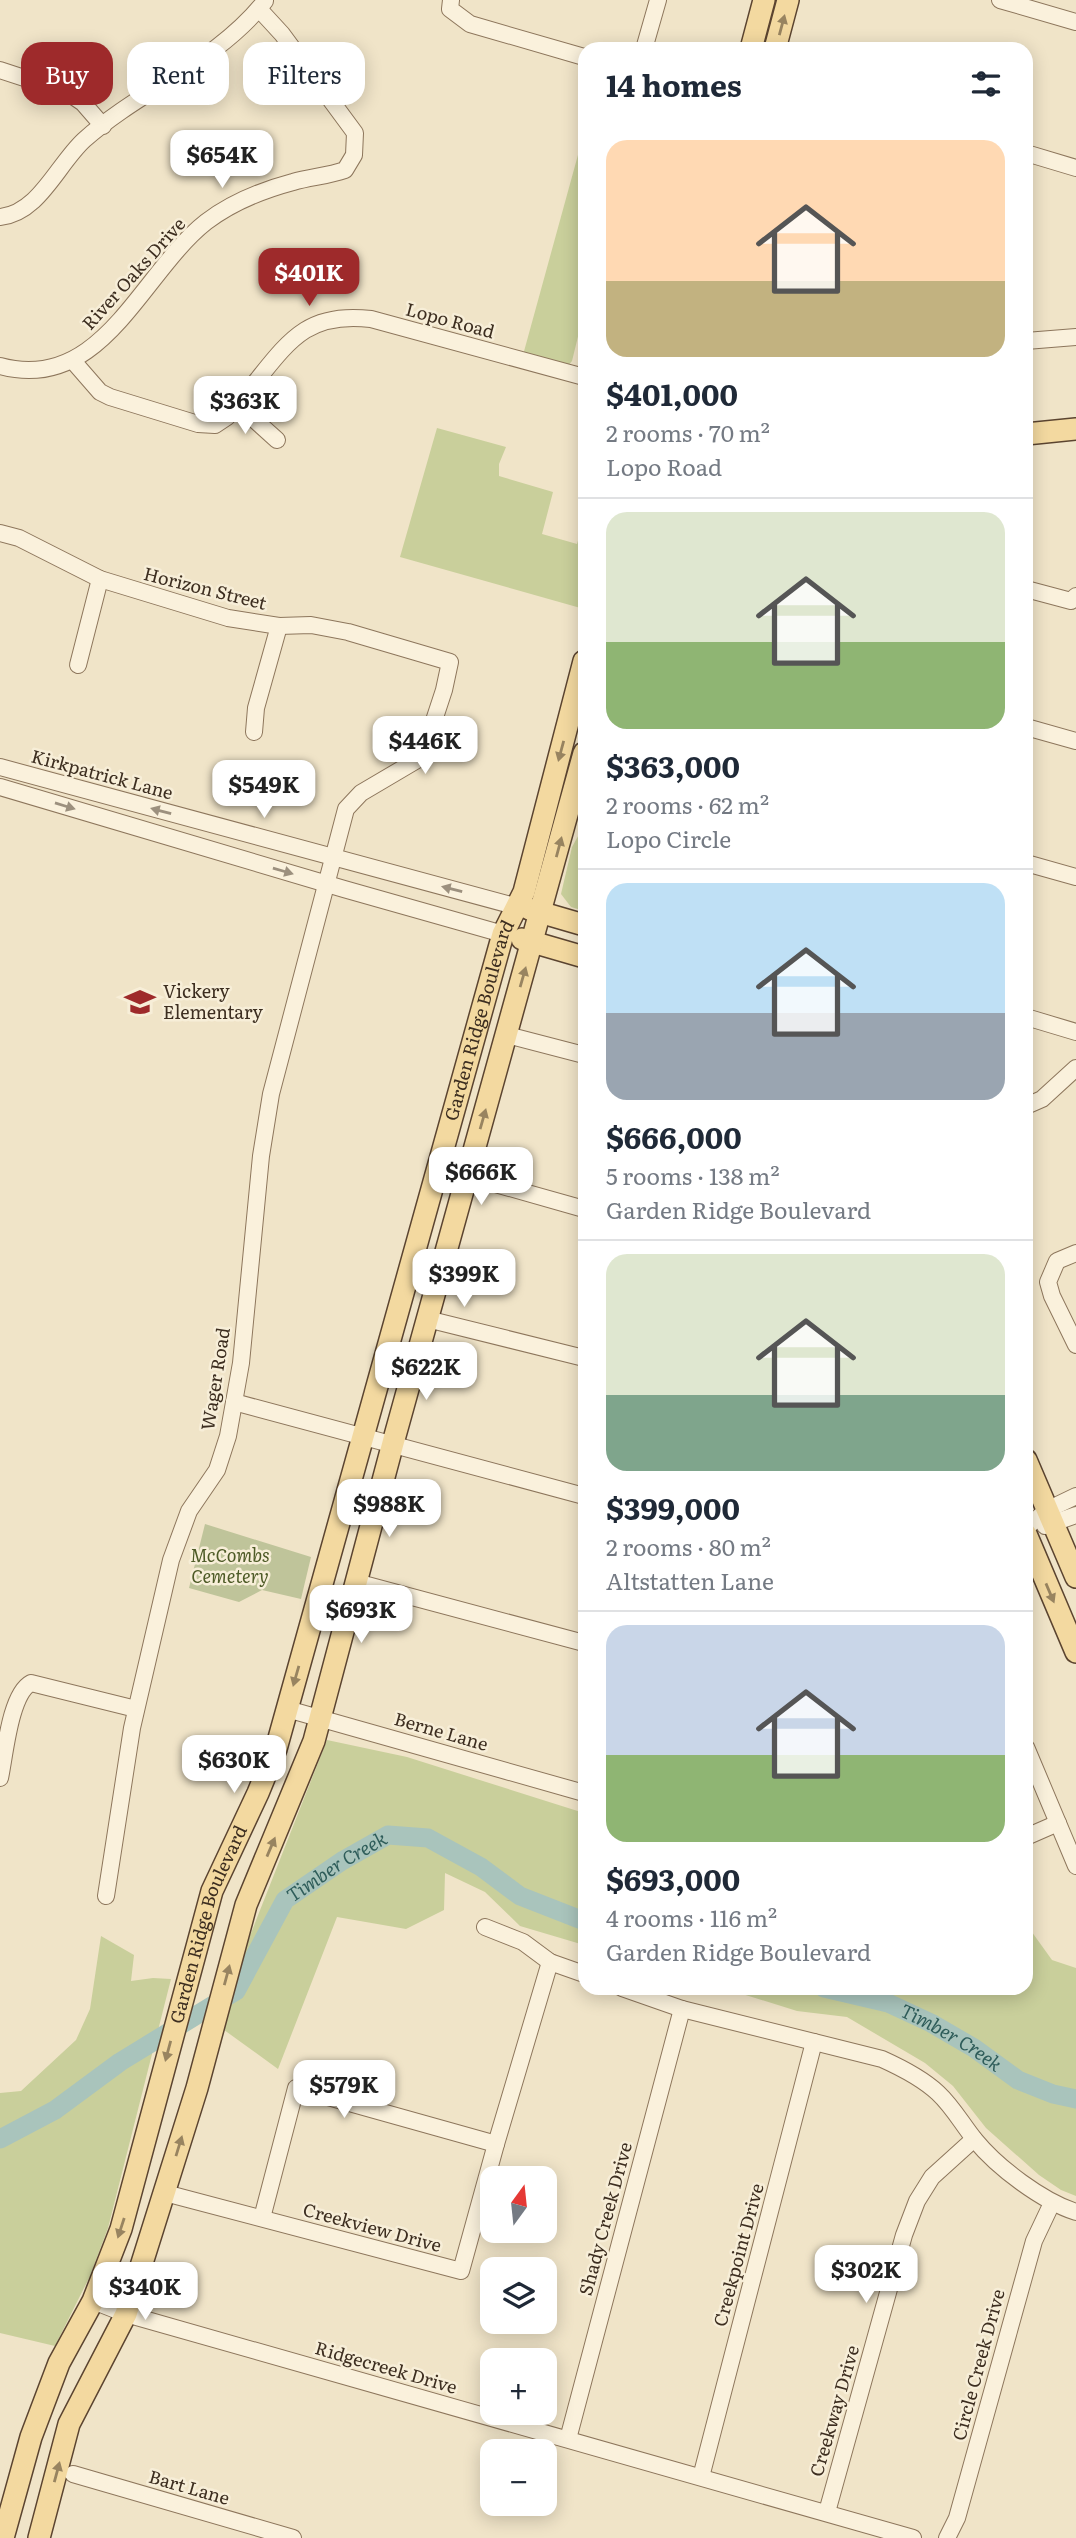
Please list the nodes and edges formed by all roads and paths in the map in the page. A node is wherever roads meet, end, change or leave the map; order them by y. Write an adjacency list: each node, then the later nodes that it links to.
1 (658, 0): 8 (street)
2 (764, 0): 9 (main road)
3 (788, 0): 10 (main road, one-way to 3)
4 (1000, 0): 7 (street)
5 (262, 4): 13 (street); 19 (street, River Oaks Drive)
6 (451, 4): 11 (street)
7 (1076, 22)
8 (647, 42)
9 (753, 42)
10 (777, 42)
11 (578, 55)
12 (0, 70): 13 (street)
13 (103, 126): 16 (street)
14 (1033, 155): 15 (street)
15 (1076, 168)
16 (0, 217)
17 (1076, 337): 18 (street)
18 (1033, 340)
19 (73, 361): 20 (street, River Oaks Drive); 22 (street, Lopo Road)
20 (0, 366)
21 (578, 375): 22 (street, Lopo Road)
22 (237, 404): 25 (street)
23 (1076, 429): 24 (main road)
24 (1033, 433)
25 (277, 440)
26 (0, 533): 27 (street, Horizon Street)
27 (100, 579): 30 (street, Horizon Street); 32 (street)
28 (1033, 590): 29 (street)
29 (1073, 598)
30 (279, 626): 31 (street, Horizon Street); 35 (street)
31 (450, 662): 40 (street, Wager Road)
32 (78, 666)
33 (578, 683): 44 (main road, Garden Ridge Boulevard, one-way to 44)
34 (1033, 729): 36 (street)
35 (254, 732)
36 (1076, 741)
37 (0, 767): 40 (street, Kirkpatrick Lane, one-way to 37)
38 (578, 775): 45 (main road, Garden Ridge Boulevard, one-way to 38)
39 (0, 787): 43 (street, one-way to 43)
40 (334, 858): 43 (street, Wager Road); 44 (street, Kirkpatrick Lane, one-way to 40)
41 (1033, 865): 42 (street)
42 (1076, 877)
43 (326, 884): 47 (street); 63 (street, Wager Road)
44 (518, 906): 45 (main road); 47 (main road, Garden Ridge Boulevard)
45 (541, 913): 46 (main road); 48 (main road, Garden Ridge Boulevard)
46 (578, 923)
47 (503, 934): 48 (main road); 56 (main road, Garden Ridge Boulevard)
48 (533, 943): 49 (main road); 52 (main road, Garden Ridge Boulevard, one-way to 48)
49 (578, 955)
50 (1033, 1019): 51 (street)
51 (1076, 1032)
52 (507, 1035): 53 (street); 57 (main road, Garden Ridge Boulevard, one-way to 52)
53 (578, 1053)
54 (1076, 1068): 55 (street)
55 (1033, 1103)
56 (439, 1168): 57 (street); 64 (main road, Garden Ridge Boulevard)
57 (468, 1175): 58 (street); 60 (main road, Garden Ridge Boulevard)
58 (578, 1207)
59 (1076, 1253): 61 (street)
60 (427, 1319): 62 (street); 65 (main road, Garden Ridge Boulevard)
61 (1076, 1345)
62 (578, 1357)
63 (234, 1402): 64 (street); 77 (street, Wager Road)
64 (365, 1436): 65 (street); 78 (main road, Garden Ridge Boulevard, one-way to 78)
65 (393, 1443): 67 (street); 74 (main road, Garden Ridge Boulevard)
66 (1033, 1477): 70 (main road)
67 (578, 1494)
68 (1076, 1496): 70 (street)
69 (1076, 1514): 70 (street)
70 (1050, 1518): 71 (street); 73 (main road)
71 (1033, 1527)
72 (1033, 1548): 76 (main road, one-way to 76)
73 (1076, 1577)
74 (356, 1582): 75 (street); 79 (main road, Garden Ridge Boulevard)
75 (578, 1641)
76 (1076, 1652)
77 (136, 1709): 81 (street); 86 (street, Wager Road)
78 (287, 1709): 79 (street, Berne Lane); 99 (main road, Garden Ridge Boulevard, one-way to 99)
79 (320, 1718): 82 (street, Berne Lane); 95 (main road, Garden Ridge Boulevard, one-way to 79)
80 (1033, 1764): 83 (street)
81 (0, 1778)
82 (578, 1791)
83 (1058, 1824): 84 (street); 85 (street)
84 (1033, 1834)
85 (1076, 1866)
86 (106, 1896)
87 (485, 1927): 88 (street)
88 (550, 1962): 89 (street); 94 (street, Creekview Drive)
89 (578, 1972)
90 (641, 1995): 91 (street)
91 (682, 2010): 92 (street); 101 (street, Shady Creek Drive)
92 (814, 2042): 93 (street); 103 (street, Creekpoint Drive)
93 (975, 2139): 96 (street); 104 (street, Creekway Drive)
94 (496, 2144): 98 (street, Creekview Drive); 98 (street)
95 (165, 2193): 98 (street, Creekview Drive); 100 (main road, Garden Ridge Boulevard)
96 (1052, 2203): 97 (street); 109 (street, Circle Creek Drive)
97 (1076, 2212)
98 (262, 2218)
99 (93, 2301): 100 (street, Ridgecreek Drive); 105 (main road, Garden Ridge Boulevard)
100 (126, 2314): 101 (street, Ridgecreek Drive); 106 (main road, Garden Ridge Boulevard, one-way to 100)
101 (568, 2439): 103 (street, Ridgecreek Drive)
102 (73, 2474): 107 (street, Bart Lane)
103 (701, 2477): 104 (street, Ridgecreek Drive)
104 (827, 2512): 108 (street, Ridgecreek Drive)
105 (4, 2538)
106 (39, 2538)
107 (293, 2538)
108 (913, 2538)
109 (947, 2538)

